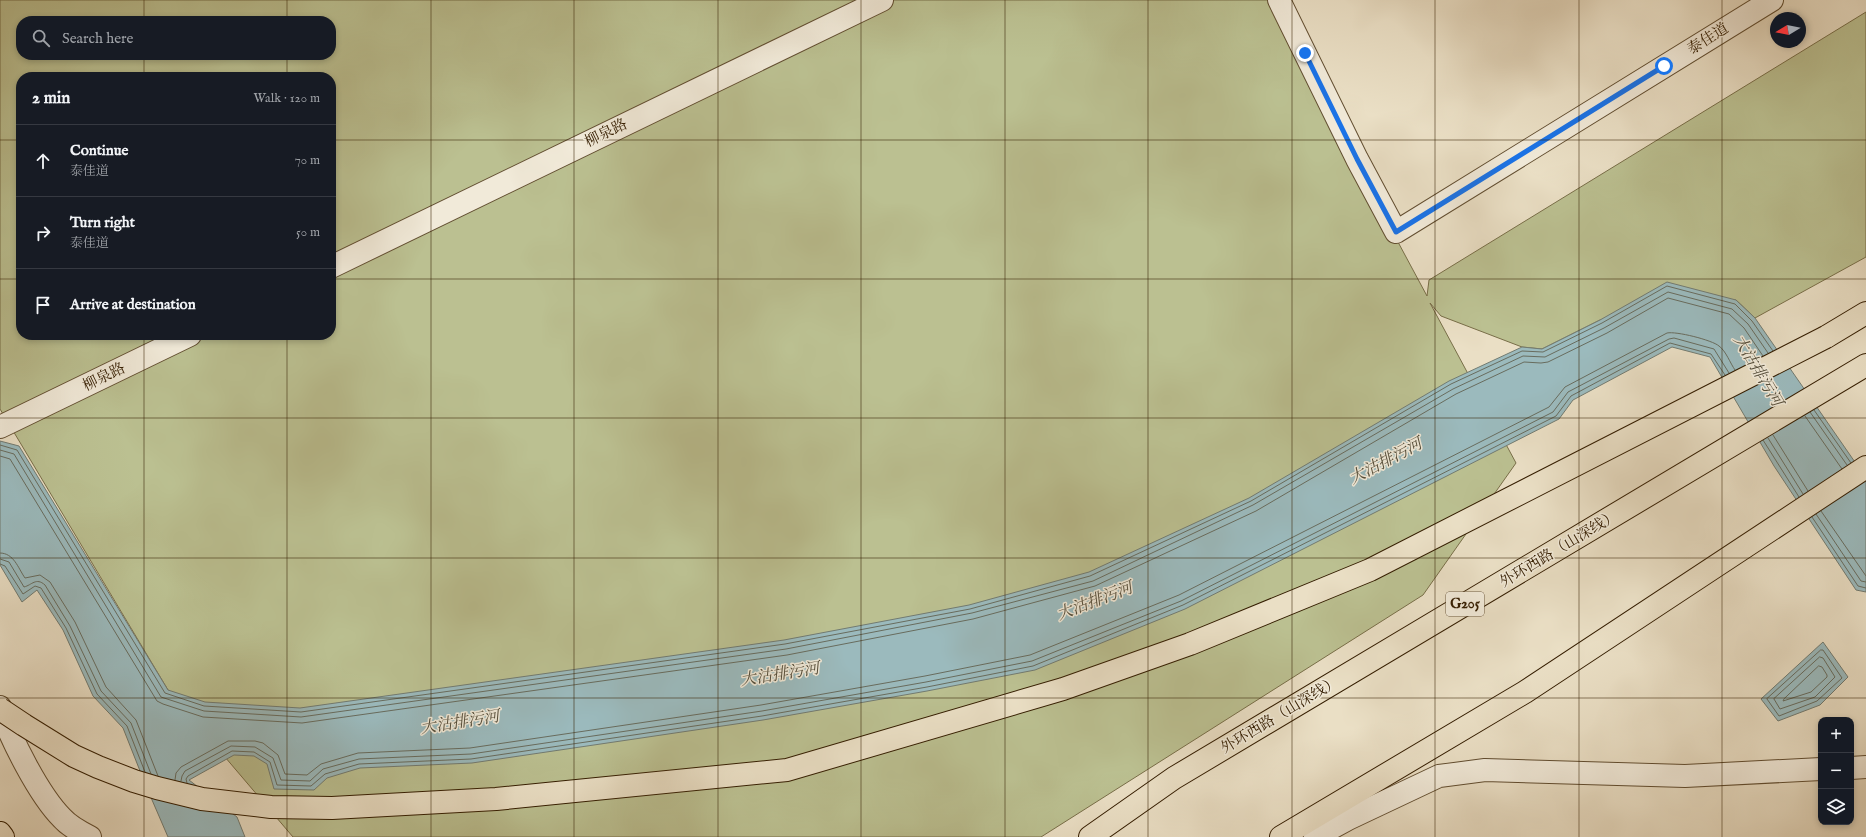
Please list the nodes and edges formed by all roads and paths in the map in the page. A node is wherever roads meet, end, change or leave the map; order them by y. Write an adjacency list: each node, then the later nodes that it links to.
1 (882, 0): 4 (street, 柳泉路)
2 (1279, 0): 3 (street, 泰佳道)
3 (1772, 0)
4 (336, 265)
5 (1866, 313): 10 (highway, bridge)
6 (180, 340): 8 (street, 柳泉路)
7 (1866, 365): 17 (highway, 外环西路（山深线） / G205)
8 (9, 422)
9 (1866, 467): 18 (highway)
10 (0, 708): 16 (street)
11 (1866, 767): 12 (street)
12 (1854, 768)
13 (1818, 770): 19 (street)
14 (0, 832): 15 (highway)
15 (3, 837)
16 (90, 837)
17 (1090, 837)
18 (1281, 837)
19 (1315, 837)

